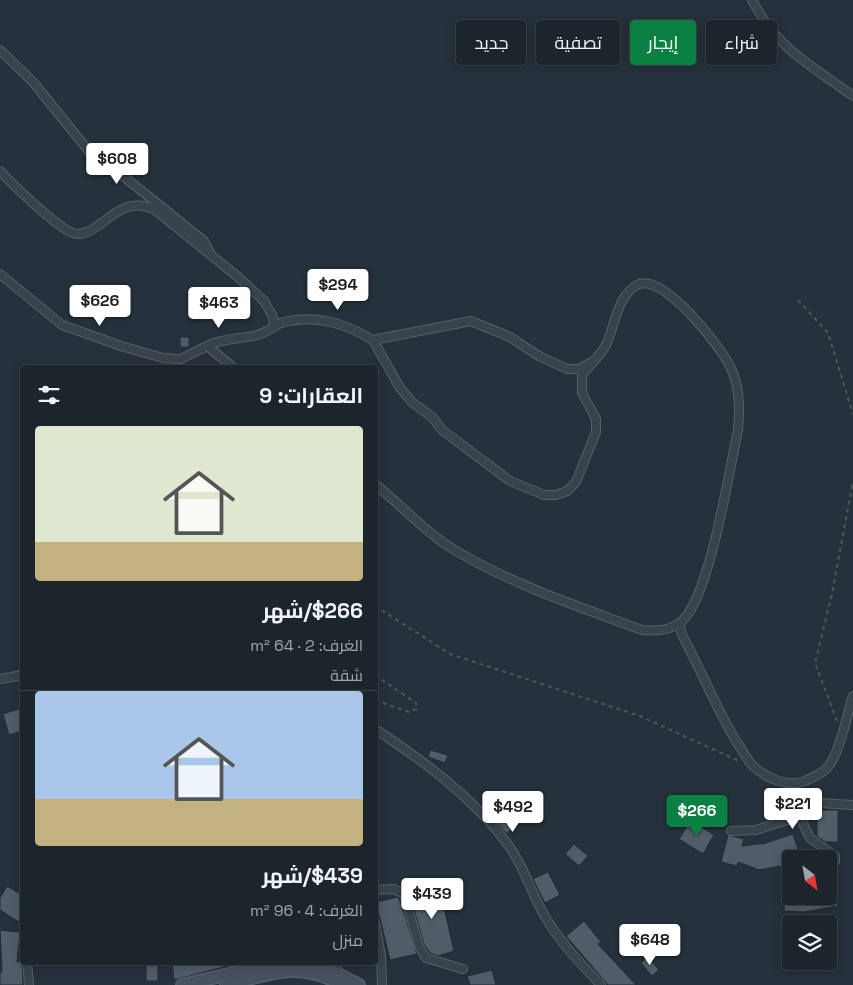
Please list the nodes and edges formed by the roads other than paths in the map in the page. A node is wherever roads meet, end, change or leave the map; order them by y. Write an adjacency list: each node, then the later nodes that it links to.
1 (752, 0): 3 (street)
2 (0, 50): 5 (street)
3 (853, 96)
4 (0, 171): 5 (street)
5 (212, 257): 7 (street)
6 (0, 274): 9 (street)
7 (275, 327): 8 (street); 9 (street)
8 (373, 340): 10 (street); 10 (street)
9 (207, 346): 11 (street)
10 (592, 362): 13 (street)
11 (230, 365)
12 (378, 486): 13 (street)
13 (679, 623): 16 (street)
14 (20, 675): 15 (street)
15 (0, 679)
16 (853, 696)
17 (378, 731): 35 (street)
18 (853, 805): 19 (street)
19 (799, 815): 20 (street); 21 (street)
20 (731, 831)
21 (827, 850)
22 (378, 890): 28 (street)
23 (378, 939): 34 (street)
24 (27, 965): 30 (street)
25 (268, 965): 31 (street)
26 (322, 965): 27 (street)
27 (336, 968): 33 (street)
28 (463, 969)
29 (234, 984): 32 (street)
30 (29, 985)
31 (182, 985)
32 (342, 985)
33 (359, 985)
34 (382, 985)
35 (601, 985)

